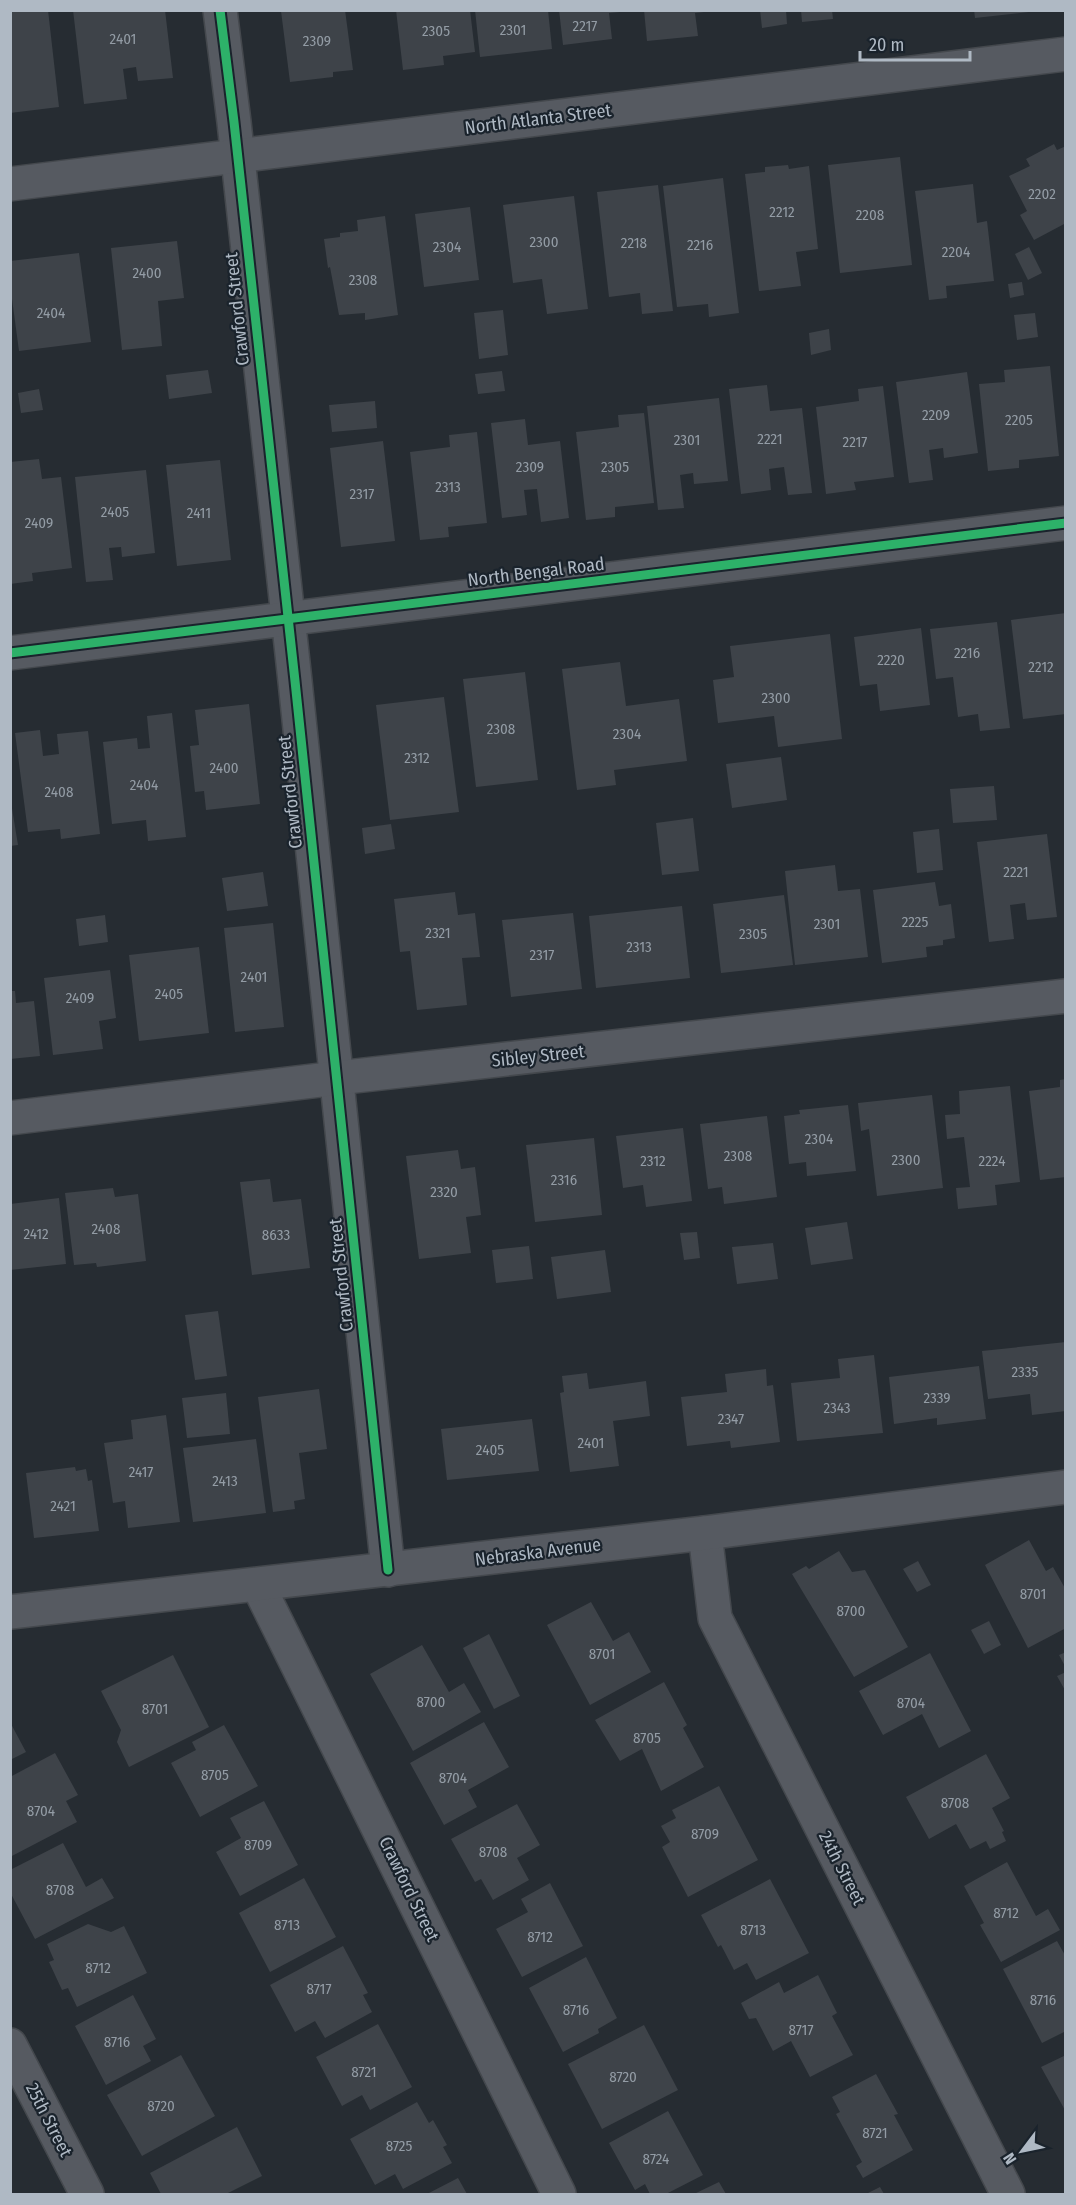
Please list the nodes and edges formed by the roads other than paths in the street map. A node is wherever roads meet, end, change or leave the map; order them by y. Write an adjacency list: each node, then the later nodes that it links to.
1 (219, 10): 3 (street, Crawford Street)
2 (1065, 54): 3 (street, North Atlanta Street)
3 (237, 156): 4 (street, North Atlanta Street); 6 (street, Crawford Street)
4 (10, 183)
5 (1065, 523): 6 (street, North Bengal Road)
6 (288, 619): 7 (street, North Bengal Road); 9 (street, Crawford Street)
7 (10, 654)
8 (1065, 996): 9 (street, Sibley Street)
9 (337, 1078): 10 (street, Sibley Street); 13 (street, Crawford Street)
10 (10, 1118)
11 (1065, 1487): 12 (street, Nebraska Avenue)
12 (705, 1533): 13 (street, Nebraska Avenue); 19 (street, 24th Street)
13 (388, 1570): 14 (street, Nebraska Avenue)
14 (258, 1585): 15 (street, Nebraska Avenue); 18 (street, Crawford Street)
15 (10, 1612)
16 (10, 2045): 17 (street, 25th Street)
17 (87, 2194)
18 (559, 2194)
19 (1008, 2194)

